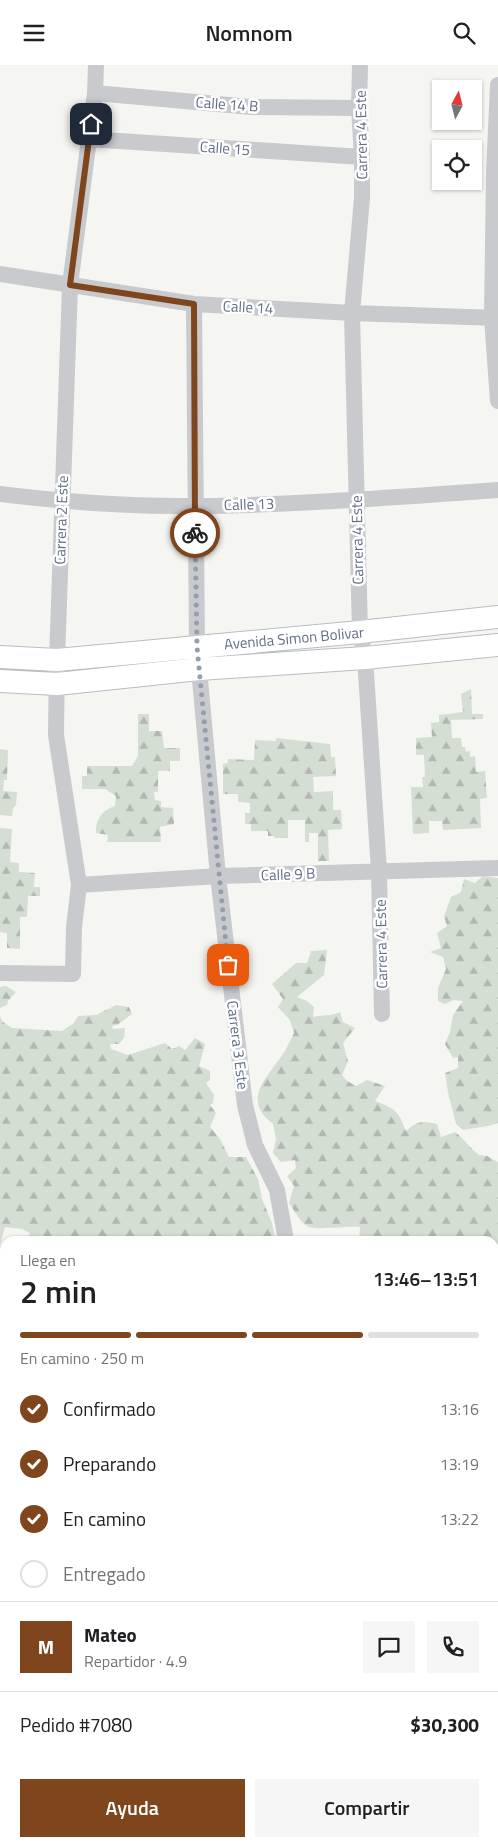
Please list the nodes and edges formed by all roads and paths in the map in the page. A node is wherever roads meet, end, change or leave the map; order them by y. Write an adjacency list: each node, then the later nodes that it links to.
1 (96, 65): 4 (street, Carrera 2 Este)
2 (360, 65): 5 (street, Carrera 4 Este)
3 (498, 85): 12 (street)
4 (95, 93): 5 (street, Calle 14 B); 6 (street, Carrera 2 Este)
5 (359, 108): 7 (street, Carrera 4 Este)
6 (89, 139): 7 (street, Calle 15); 9 (street, Carrera 2 Este)
7 (362, 157): 11 (street, Carrera 4 Este)
8 (0, 274): 9 (street, Calle 14)
9 (70, 285): 10 (street, Calle 14); 17 (street, Carrera 2 Este)
10 (194, 304): 11 (street, Calle 14); 18 (street, Carrera 3 Este)
11 (352, 313): 12 (street, Calle 14); 16 (street, Carrera 4 Este)
12 (495, 318): 13 (street)
13 (498, 401)
14 (498, 489): 16 (street, Calle 13)
15 (0, 494): 17 (street, Calle 13)
16 (357, 500): 18 (street, Calle 13); 20 (street, Carrera 4 Este)
17 (62, 502): 18 (street, Calle 13); 25 (street, Carrera 2 Este)
18 (195, 506): 22 (street, Carrera 3 Este)
19 (498, 617): 20 (main road, Avenida Simon Bolivar)
20 (360, 633): 22 (main road, Avenida Simon Bolivar); 24 (street, Carrera 4 Este)
21 (498, 645): 24 (main road, Avenida Simon Bolivar)
22 (197, 647): 25 (main road, Avenida Simon Bolivar); 26 (street, Carrera 3 Este)
23 (0, 657): 25 (main road, Avenida Simon Bolivar)
24 (365, 659): 26 (main road, Avenida Simon Bolivar); 30 (street, Carrera 4 Este)
25 (57, 660): 28 (street, Carrera 2 Este)
26 (199, 669): 28 (main road, Avenida Simon Bolivar); 31 (street, Carrera 3 Este)
27 (0, 681): 28 (main road, Avenida Simon Bolivar)
28 (57, 684): 32 (street, Carrera 2 Este)
29 (498, 868): 30 (street, Calle 9 B)
30 (379, 871): 31 (street, Calle 9 B); 34 (street, Carrera 4 Este)
31 (218, 876): 32 (street, Calle 9 B); 35 (street, Carrera 3 Este)
32 (79, 885): 33 (street, Carrera 2 Este)
33 (0, 973)
34 (382, 1014)
35 (285, 1236)

